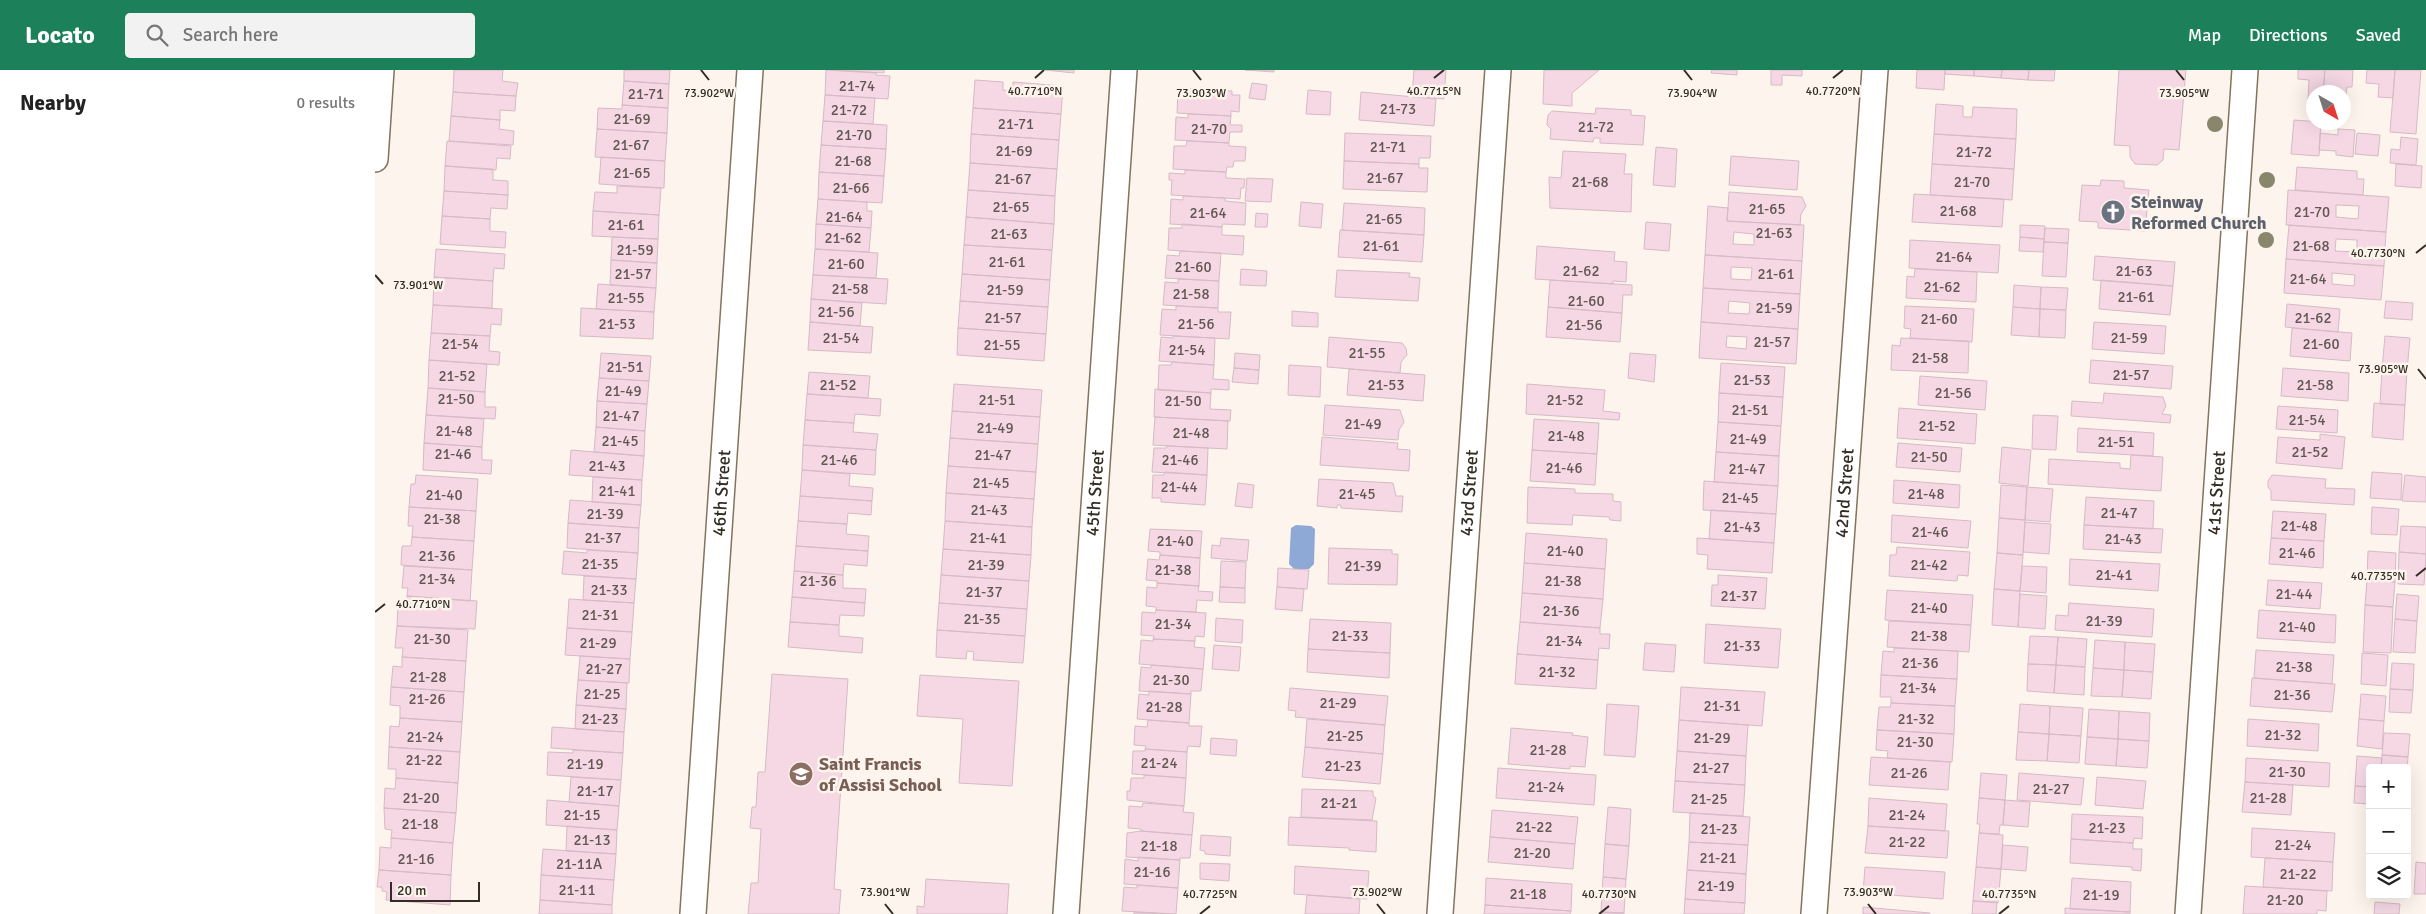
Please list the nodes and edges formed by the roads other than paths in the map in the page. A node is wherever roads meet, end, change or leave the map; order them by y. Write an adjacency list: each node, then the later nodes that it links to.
1 (381, 70): 7 (street)
2 (750, 70): 8 (street, 46th Street)
3 (1124, 70): 9 (street, 45th Street)
4 (1498, 70): 10 (street, 43rd Street)
5 (1875, 70): 11 (street, 42nd Street)
6 (2245, 70): 12 (street, 41st Street)
7 (375, 159)
8 (693, 914)
9 (1066, 914)
10 (1441, 914)
11 (1814, 914)
12 (2188, 914)

